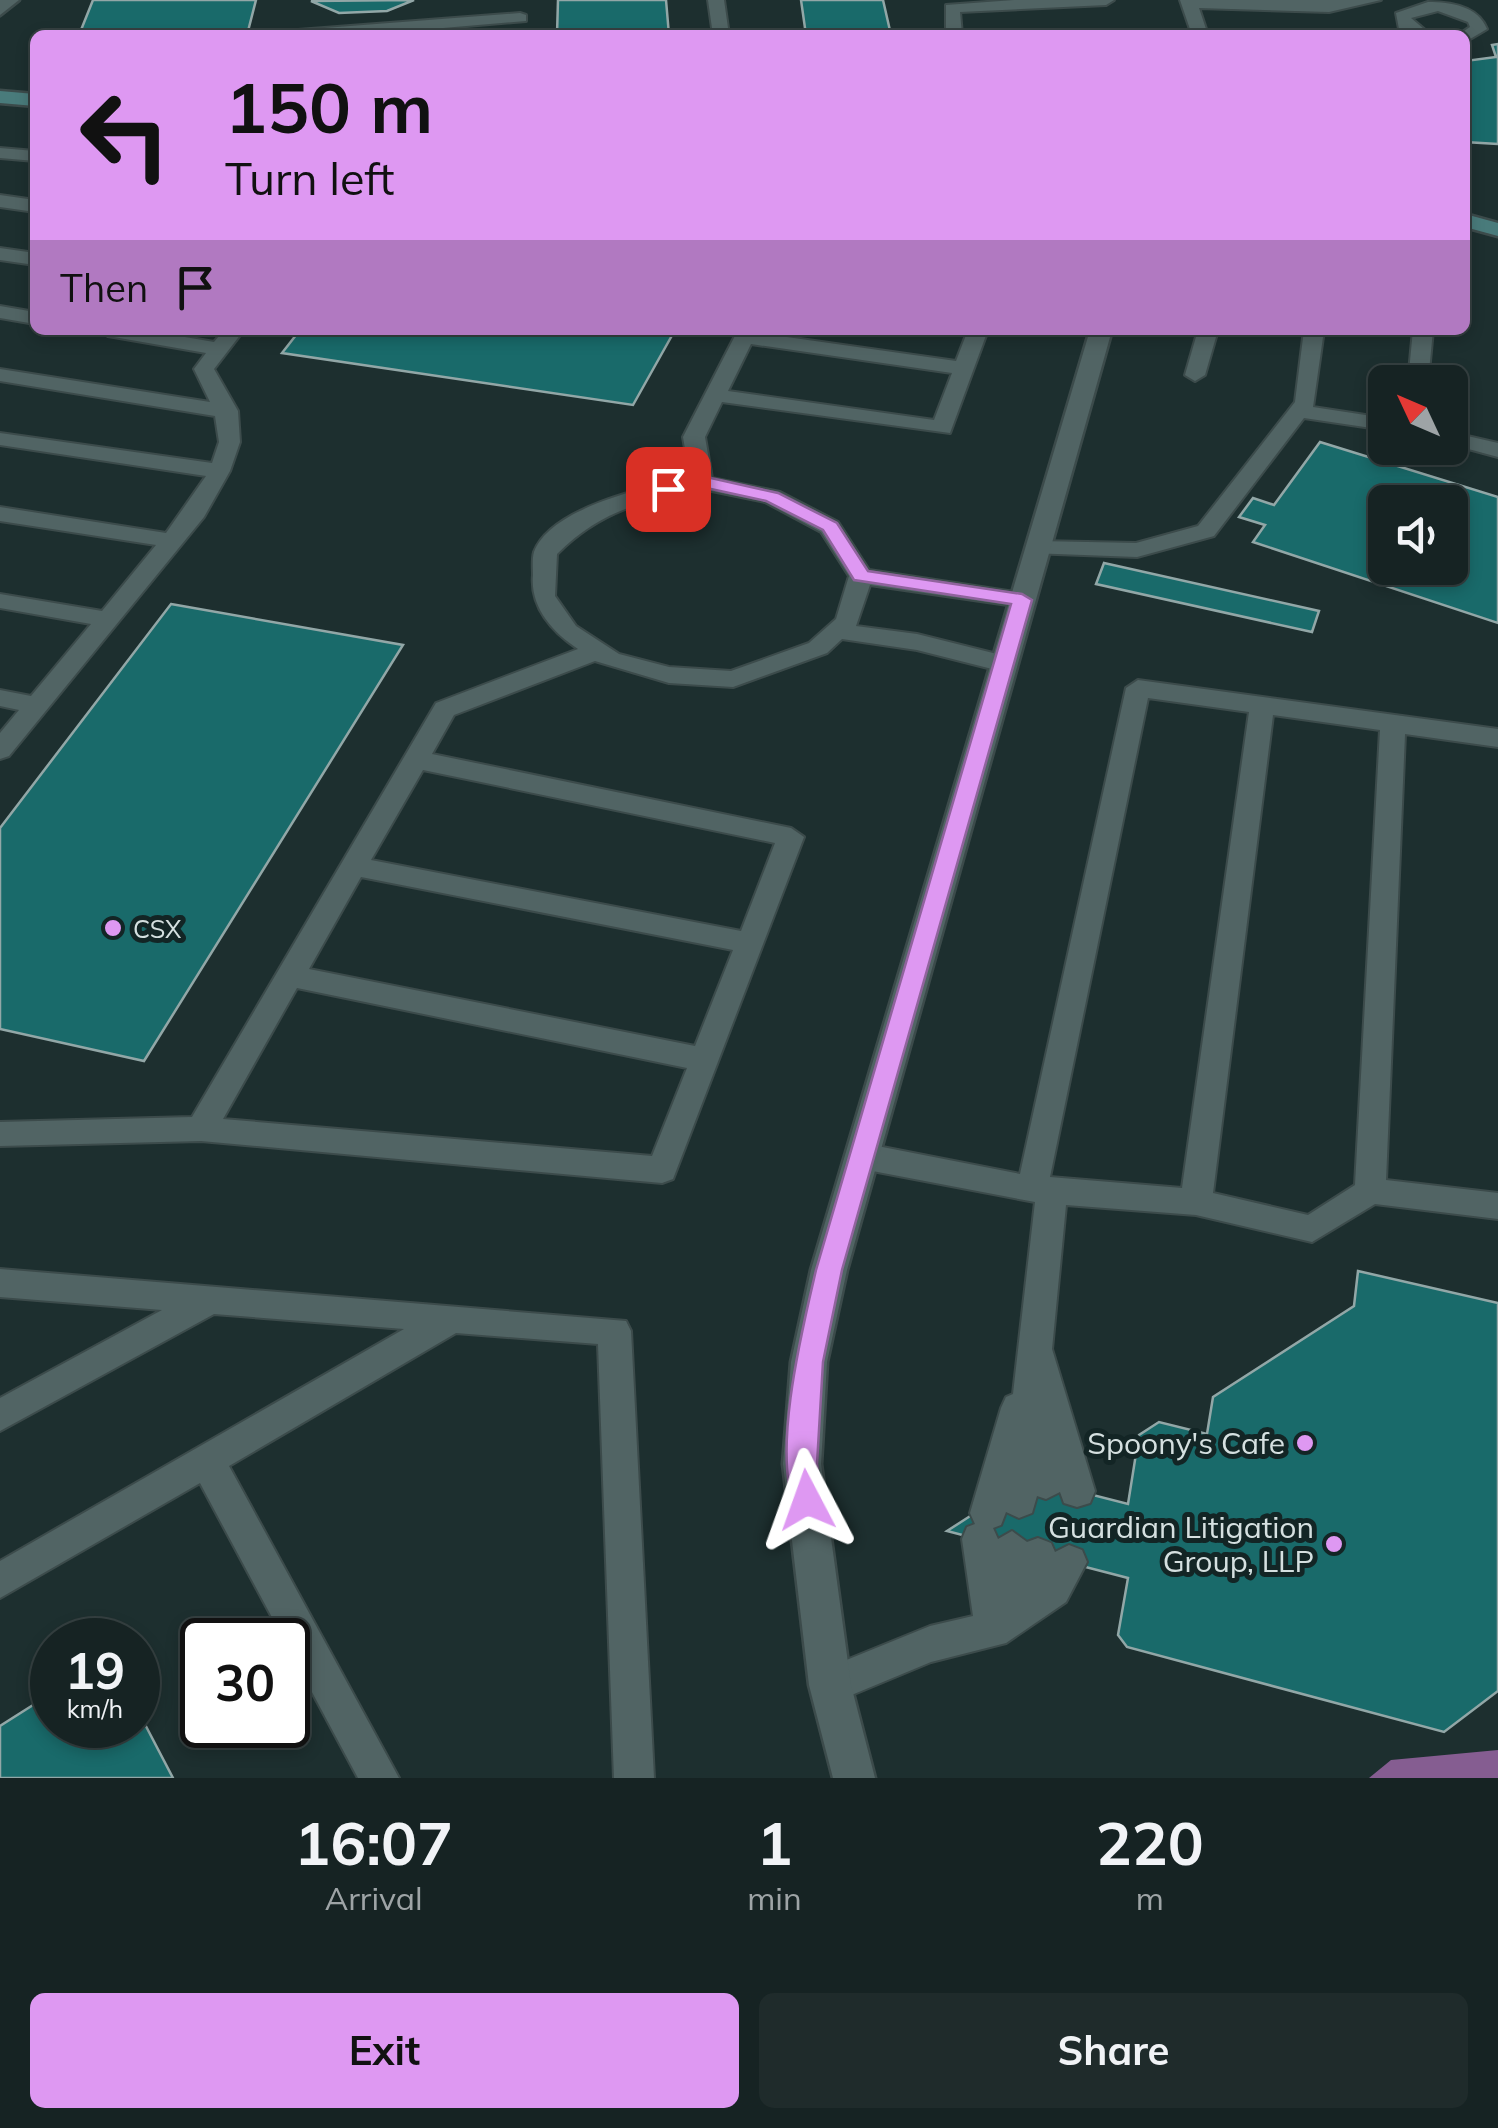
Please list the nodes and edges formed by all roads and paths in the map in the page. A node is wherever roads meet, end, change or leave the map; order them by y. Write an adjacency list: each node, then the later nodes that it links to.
1 (10, 0): 7 (street)
2 (716, 0): 11 (lane)
3 (1106, 0): 12 (lane)
4 (1373, 0): 5 (lane)
5 (1189, 2): 13 (lane)
6 (1419, 4): 14 (lane); 15 (lane)
7 (0, 10)
8 (520, 18): 10 (lane)
9 (1498, 27): 15 (lane)
10 (363, 30)
11 (720, 30)
12 (954, 30)
13 (1198, 30)
14 (1408, 30)
15 (1472, 33)
16 (0, 97): 17 (street)
17 (30, 100)
18 (0, 153): 19 (lane)
19 (30, 156)
20 (0, 201): 21 (lane)
21 (30, 205)
22 (1470, 222): 23 (street)
23 (1498, 230)
24 (0, 254): 25 (lane)
25 (30, 258)
26 (0, 312): 27 (lane)
27 (30, 317)
28 (174, 335): 36 (lane)
29 (745, 335): 41 (lane)
30 (752, 335): 38 (lane)
31 (976, 335): 38 (lane)
32 (1100, 335): 52 (street)
33 (1207, 335): 40 (lane)
34 (1313, 335): 43 (lane)
35 (1423, 335): 37 (lane)
36 (227, 339): 42 (lane)
37 (1420, 365)
38 (964, 368): 41 (lane)
39 (0, 375): 42 (lane)
40 (1195, 375)
41 (715, 395): 49 (lane)
42 (227, 411): 48 (lane)
43 (1298, 411): 44 (lane); 52 (lane)
44 (1368, 421)
45 (0, 439): 48 (lane)
46 (1468, 442): 47 (lane)
47 (1498, 450)
48 (219, 471): 51 (lane)
49 (702, 482): 53 (lane); 58 (lane)
50 (0, 514): 51 (lane)
51 (172, 541): 56 (lane)
52 (1038, 548): 54 (street)
53 (861, 576): 54 (lane); 57 (lane)
54 (1022, 600): 59 (street)
55 (0, 601): 56 (lane)
56 (108, 619): 61 (lane)
57 (837, 631): 58 (lane); 59 (lane)
58 (598, 651): 66 (lane)
59 (1004, 664): 73 (street)
60 (0, 698): 61 (lane)
61 (37, 705): 65 (lane)
62 (1262, 705): 63 (lane); 74 (lane); 76 (lane)
63 (1393, 724): 64 (lane); 75 (lane)
64 (1498, 738)
65 (0, 750)
66 (416, 760): 67 (lane); 68 (lane)
67 (354, 866): 68 (lane); 69 (lane)
68 (750, 942): 70 (lane)
69 (290, 976): 70 (lane); 71 (lane)
70 (705, 1060): 71 (lane)
71 (201, 1128): 72 (lane)
72 (0, 1134)
73 (862, 1156): 74 (lane); 87 (street)
74 (1042, 1190): 76 (lane); 81 (lane)
75 (1370, 1191): 76 (lane); 77 (lane)
76 (1196, 1202)
77 (1498, 1206)
78 (0, 1283): 79 (lane)
79 (212, 1300): 80 (lane); 82 (lane)
80 (452, 1318): 83 (lane); 89 (lane)
81 (1036, 1344): 84 (lane); 84 (lane)
82 (0, 1416)
83 (206, 1461): 85 (lane); 88 (lane)
84 (1029, 1524): 86 (lane); 86 (lane)
85 (0, 1581)
86 (992, 1630): 87 (lane)
87 (830, 1685): 90 (street)
88 (379, 1778)
89 (634, 1778)
90 (854, 1778)

